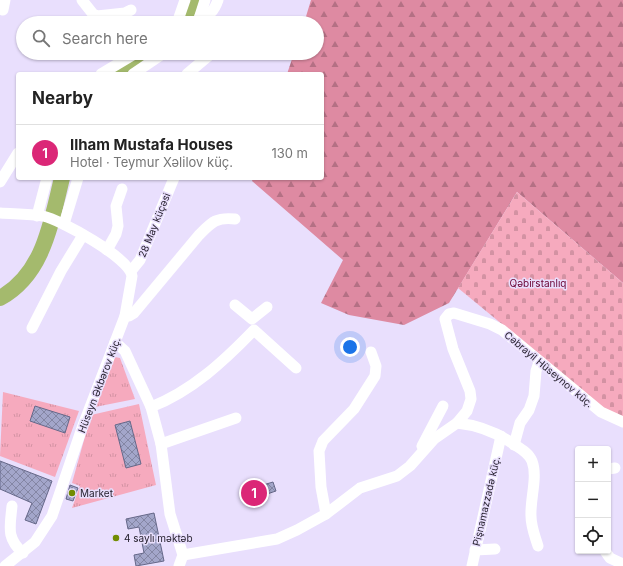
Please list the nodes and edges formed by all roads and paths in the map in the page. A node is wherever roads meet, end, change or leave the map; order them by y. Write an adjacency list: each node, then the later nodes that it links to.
1 (82, 0): 5 (street)
2 (184, 0): 6 (street)
3 (205, 0): 7 (street)
4 (218, 0): 8 (street)
5 (131, 10)
6 (179, 16)
7 (200, 16)
8 (206, 16)
9 (124, 60): 12 (street)
10 (154, 60): 13 (street)
11 (204, 60): 14 (street)
12 (104, 72)
13 (136, 72)
14 (189, 72)
15 (16, 156): 19 (street)
16 (47, 180): 22 (street)
17 (77, 180): 24 (street)
18 (173, 180): 27 (street, 28 May küçəsi)
19 (0, 182)
20 (122, 188): 26 (street)
21 (0, 213): 22 (street)
22 (40, 216): 24 (street)
23 (235, 219): 30 (street)
24 (61, 222): 25 (street)
25 (83, 235): 26 (street); 32 (street)
26 (107, 250): 27 (street)
27 (131, 271): 30 (street, Hüseyn Əkbərov küç.)
28 (235, 304): 31 (street)
29 (267, 307): 31 (street)
30 (125, 316): 33 (street, Hüseyn Əkbərov küç.)
31 (253, 325): 36 (street); 38 (street)
32 (32, 328)
33 (115, 342): 38 (street); 51 (street, Hüseyn Əkbərov küç.)
34 (371, 352): 47 (street)
35 (539, 362): 40 (street, Cəbrayil Hüseynov küç.); 41 (street, Cəbrayil Hüseynov küç.); 44 (street)
36 (296, 368)
37 (443, 406): 45 (street)
38 (152, 407): 43 (street)
39 (236, 418): 43 (street)
40 (623, 422)
41 (457, 423): 42 (street); 45 (street)
42 (501, 436): 44 (street); 50 (street, Pişnamazzadə küç.)
43 (161, 444): 53 (street)
44 (514, 445): 48 (street)
45 (416, 459): 47 (street)
46 (12, 506): 51 (street)
47 (326, 514): 53 (street)
48 (538, 546)
49 (495, 549): 50 (street)
50 (475, 550): 57 (street, Pişnamazzadə küç.)
51 (23, 553): 55 (street, Hüseyn Əkbərov küç.)
52 (607, 554): 54 (street)
53 (183, 555): 56 (street)
54 (623, 564)
55 (5, 566)
56 (179, 566)
57 (472, 566)

